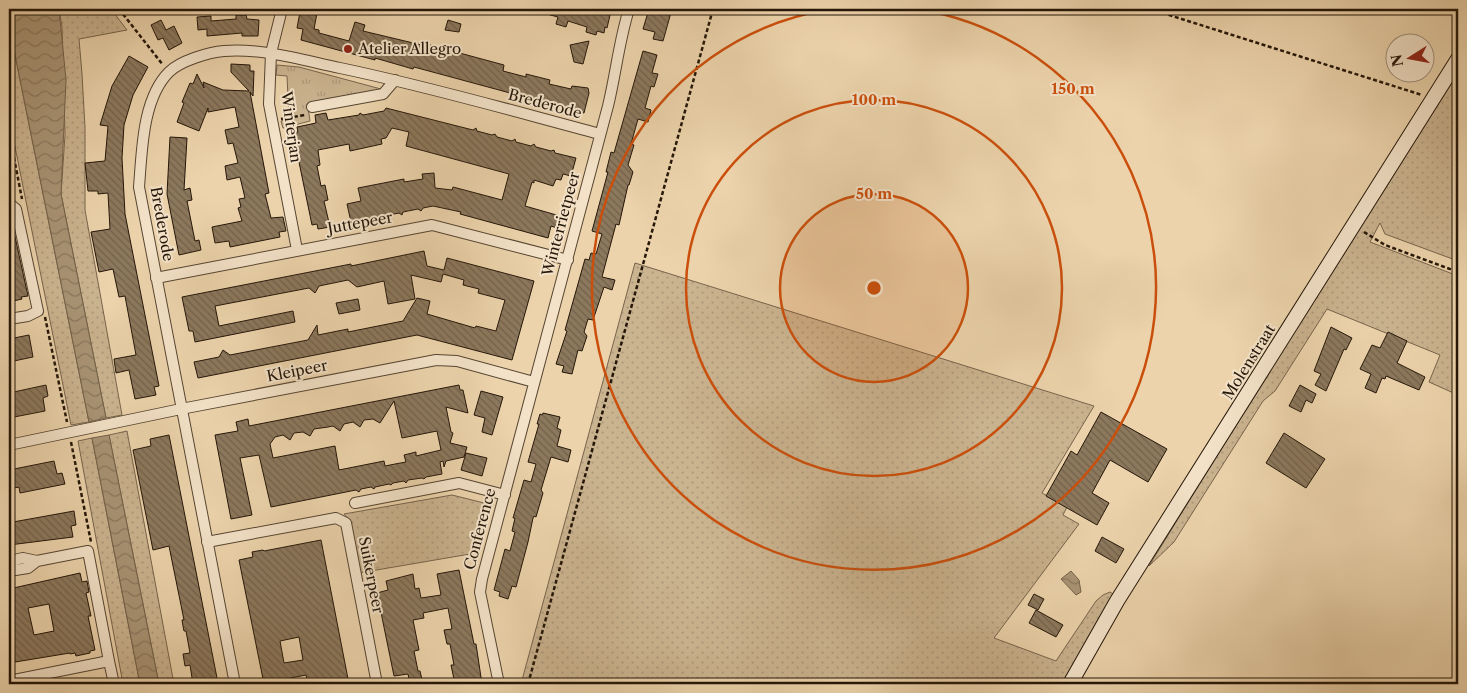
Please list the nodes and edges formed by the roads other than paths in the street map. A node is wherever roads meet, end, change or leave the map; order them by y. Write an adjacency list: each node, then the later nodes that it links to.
1 (282, 9): 3 (street, Winterjan)
2 (629, 9): 7 (street, Winterrietpeer)
3 (271, 53): 5 (street, Brederode); 9 (street, Winterjan); 11 (street, Brederode)
4 (1458, 59): 28 (street, Molenstraat)
5 (395, 80): 6 (street); 7 (street, Brederode)
6 (312, 107)
7 (600, 134): 10 (street, Winterrietpeer)
8 (9, 204): 12 (street)
9 (296, 250): 10 (street, Juttepeer); 11 (street, Juttepeer)
10 (568, 260): 13 (street, Winterrietpeer)
11 (156, 278): 14 (street, Brederode)
12 (9, 319)
13 (534, 382): 14 (street, Kleipeer); 16 (street, Conference)
14 (181, 409): 15 (street, Kleipeer); 18 (street)
15 (9, 445)
16 (504, 494): 17 (street); 27 (street, Conference)
17 (355, 503)
18 (207, 542): 25 (street); 26 (street, Suikerpeer)
19 (9, 561): 20 (street)
20 (37, 561): 21 (street); 22 (street)
21 (9, 571)
22 (109, 661): 23 (street); 24 (street)
23 (9, 681)
24 (114, 684)
25 (235, 684)
26 (377, 684)
27 (499, 684)
28 (1070, 684)

